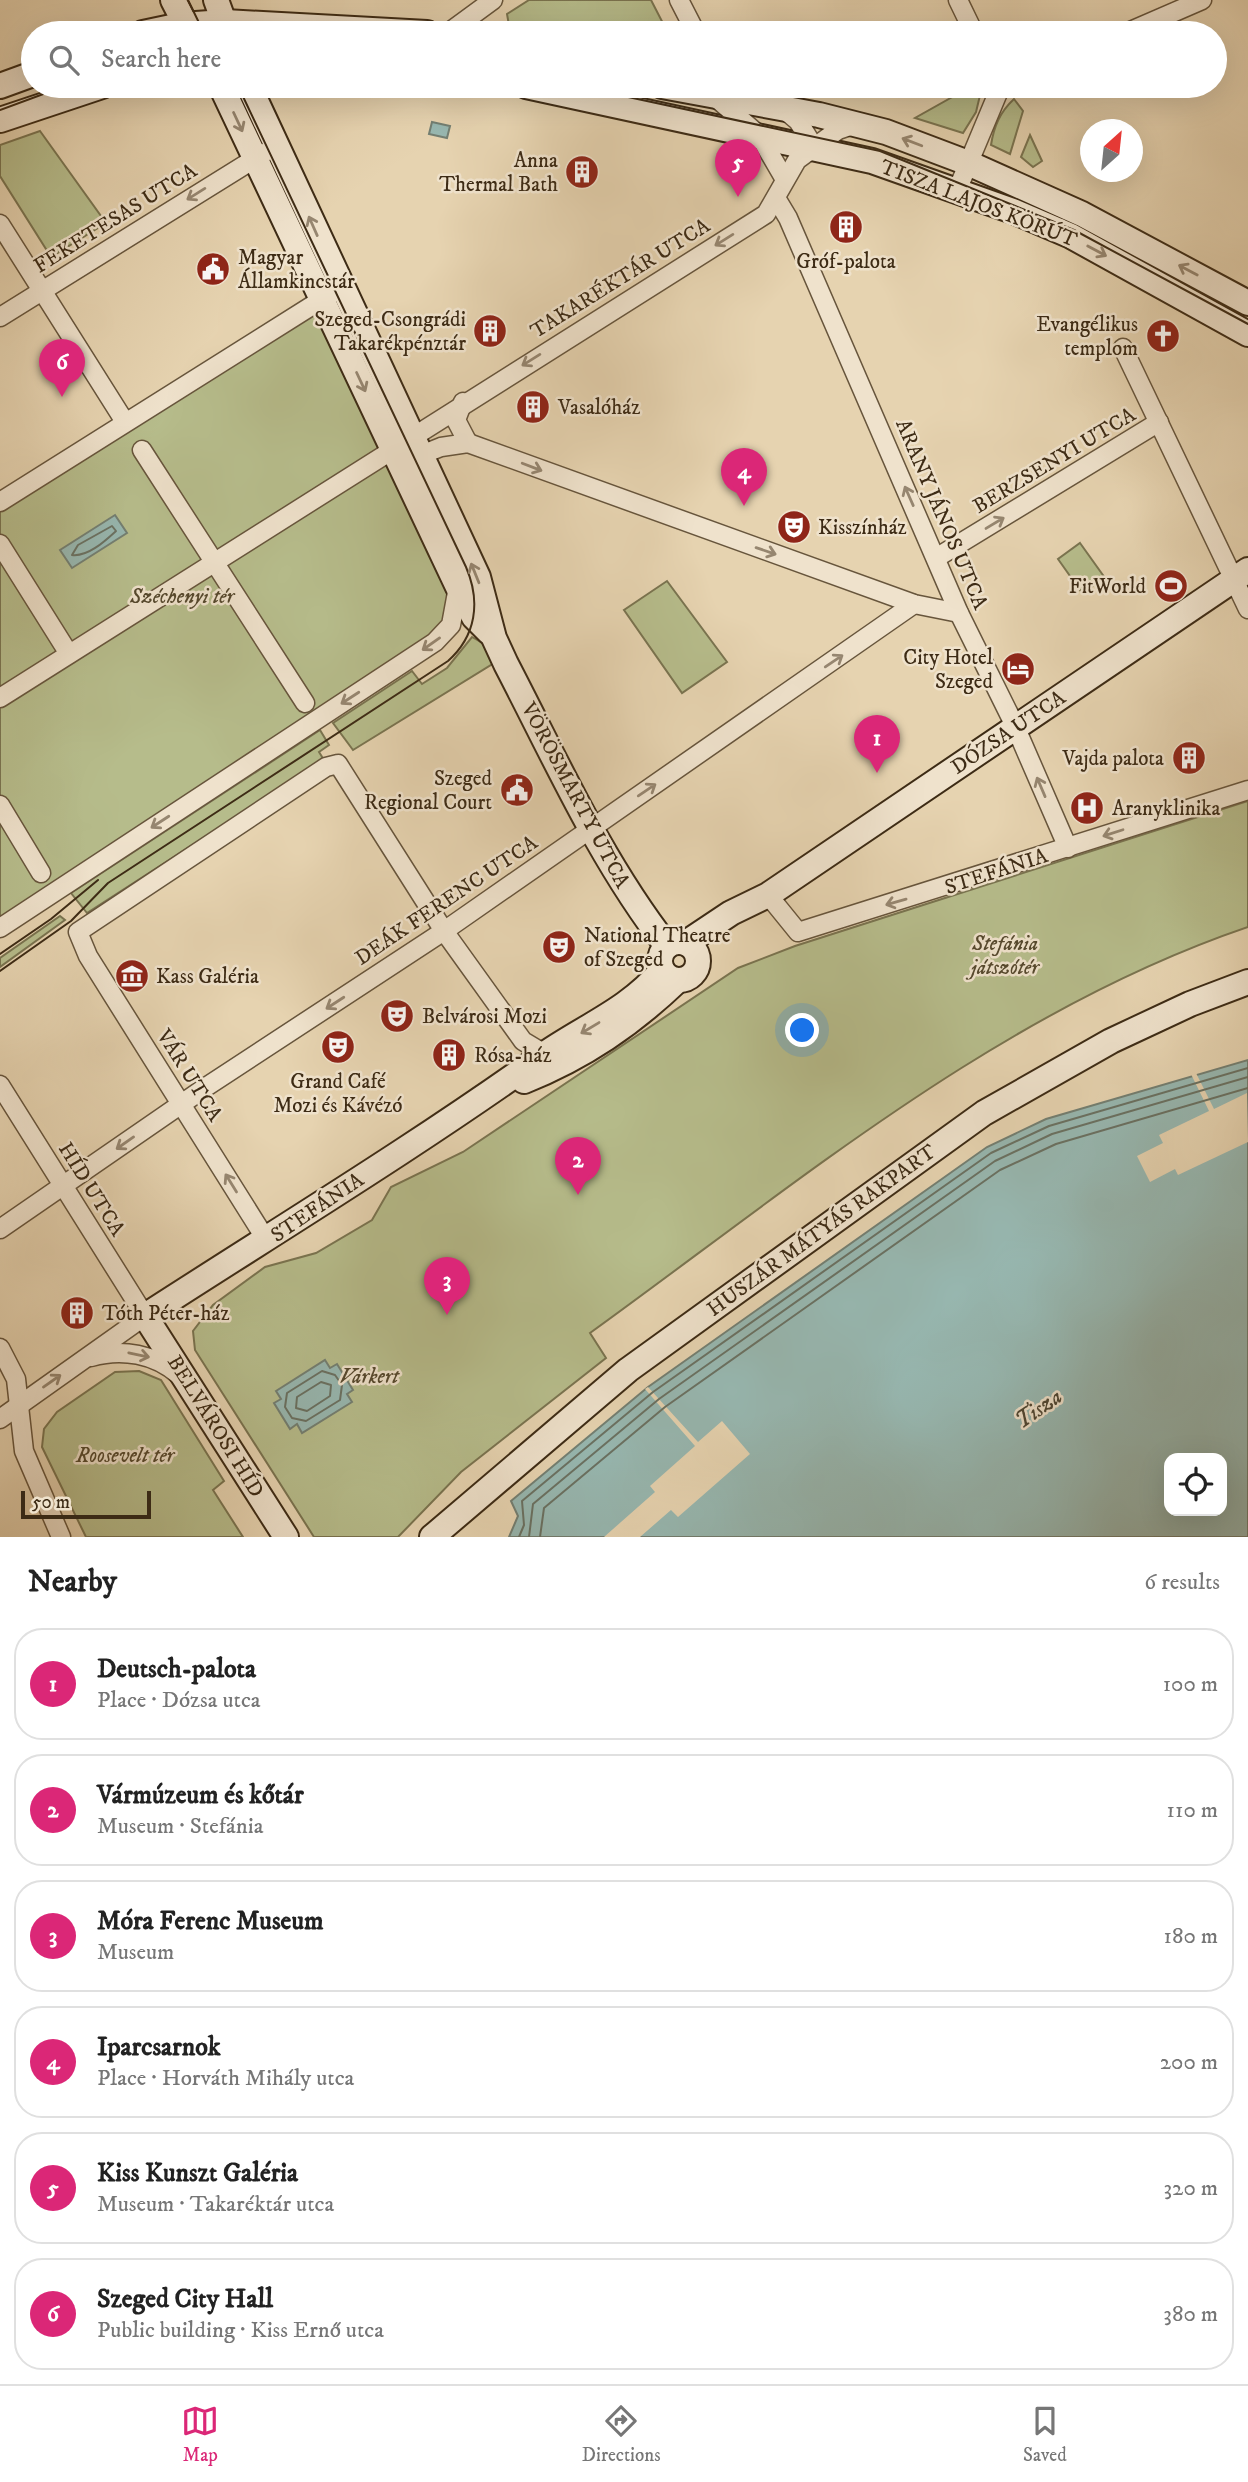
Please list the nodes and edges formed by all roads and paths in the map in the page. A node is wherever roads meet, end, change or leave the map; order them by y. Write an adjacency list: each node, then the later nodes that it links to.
1 (173, 0): 7 (street)
2 (493, 0): 9 (street)
3 (679, 0): 10 (street)
4 (958, 0): 11 (street)
5 (1202, 0): 12 (street)
6 (223, 18): 8 (street)
7 (183, 21)
8 (264, 21)
9 (464, 21)
10 (690, 21)
11 (968, 21)
12 (1154, 21)
13 (21, 78): 14 (street)
14 (0, 86)
15 (66, 98): 24 (street)
16 (227, 98): 30 (street, VÖRÖSMARTY UTCA, one-way to 30)
17 (255, 98): 28 (street, VÖRÖSMARTY UTCA)
18 (583, 98): 25 (street, TISZA LAJOS KÖRÚT)
19 (714, 98): 25 (street)
20 (722, 98): 27 (street, TISZA LAJOS KÖRÚT)
21 (740, 98): 23 (street, TISZA LAJOS KÖRÚT)
22 (996, 98): 31 (street)
23 (786, 111): 26 (street, TISZA LAJOS KÖRÚT); 29 (street)
24 (0, 120)
25 (697, 122): 27 (street, TISZA LAJOS KÖRÚT)
26 (856, 124): 29 (street); 31 (street, TISZA LAJOS KÖRÚT, one-way to 26)
27 (759, 135): 29 (street, TISZA LAJOS KÖRÚT); 32 (street)
28 (277, 146): 30 (street); 37 (street, VÖRÖSMARTY UTCA, one-way to 28)
29 (814, 147): 32 (street, TAKARÉKTÁR UTCA); 33 (street, TISZA LAJOS KÖRÚT)
30 (254, 157): 36 (street, FEKETESAS UTCA, one-way to 36); 37 (street, VÖRÖSMARTY UTCA)
31 (968, 163): 33 (street); 38 (street, TISZA LAJOS KÖRÚT, one-way to 31)
32 (784, 178): 34 (street, TAKARÉKTÁR UTCA)
33 (956, 193): 40 (street, TISZA LAJOS KÖRÚT, one-way to 40)
34 (776, 198): 42 (street, TAKARÉKTÁR UTCA, one-way to 42); 50 (street, ARANY JÁNOS UTCA, one-way to 34)
35 (0, 224): 36 (street)
36 (42, 290): 39 (street, FEKETESAS UTCA); 43 (street)
37 (332, 293): 43 (street); 47 (street, VÖRÖSMARTY UTCA)
38 (1248, 303)
39 (0, 317)
40 (1248, 334)
41 (1122, 348): 44 (street)
42 (463, 402): 45 (street); 47 (street, TAKARÉKTÁR UTCA)
43 (125, 422): 48 (street)
44 (1159, 422): 50 (street, BERZSENYI UTCA, one-way to 44); 52 (street)
45 (468, 443): 47 (street); 54 (street, one-way to 54)
46 (142, 450): 51 (street)
47 (407, 451): 51 (street); 53 (street, VÖRÖSMARTY UTCA); 58 (street, VÖRÖSMARTY UTCA, one-way to 47)
48 (0, 502)
49 (0, 544): 59 (street)
50 (936, 558): 56 (street, ARANY JÁNOS UTCA)
51 (214, 561): 59 (street); 61 (street)
52 (1241, 575): 55 (street); 62 (street, DÓZSA UTCA)
53 (458, 587): 57 (street); 58 (street, VÖRÖSMARTY UTCA)
54 (914, 604): 56 (street); 65 (street, DEÁK FERENC UTCA, one-way to 54)
55 (1248, 610)
56 (959, 613): 62 (street, ARANY JÁNOS UTCA)
57 (451, 625): 58 (street); 69 (street, one-way to 69)
58 (494, 638): 65 (street, VÖRÖSMARTY UTCA)
59 (69, 654): 60 (street)
60 (0, 698)
61 (305, 704)
62 (1015, 726): 66 (street, ARANY JÁNOS UTCA, one-way to 62); 68 (street, DÓZSA UTCA)
63 (1248, 790): 66 (street, STEFÁNIA, one-way to 66)
64 (0, 806): 67 (street)
65 (590, 828): 70 (street, DEÁK FERENC UTCA); 71 (street, VÖRÖSMARTY UTCA)
66 (1068, 848): 68 (street, STEFÁNIA, one-way to 68)
67 (41, 873)
68 (764, 897): 71 (street, STEFÁNIA)
69 (0, 928)
70 (444, 931): 73 (street); 75 (street, DEÁK FERENC UTCA, one-way to 75); 75 (street, VÁR UTCA)
71 (678, 959): 78 (street, STEFÁNIA)
72 (1248, 982): 87 (street, HUSZÁR MÁTYÁS RAKPART)
73 (538, 1050)
74 (0, 1085): 76 (street, HÍD UTCA)
75 (181, 1104): 76 (street, DEÁK FERENC UTCA, one-way to 76); 78 (street, VÁR UTCA, one-way to 75)
76 (64, 1186): 77 (street, DEÁK FERENC UTCA); 79 (street, HÍD UTCA)
77 (0, 1229)
78 (267, 1241): 79 (street, STEFÁNIA)
79 (145, 1316): 81 (street); 82 (street, BELVÁROSI HÍD)
80 (0, 1348): 83 (street)
81 (84, 1359): 82 (street, one-way to 82); 83 (street, one-way to 81)
82 (188, 1382): 86 (street, BELVÁROSI HÍD)
83 (20, 1404): 84 (street); 85 (street)
84 (0, 1419)
85 (61, 1537)
86 (286, 1537)
87 (432, 1537)

